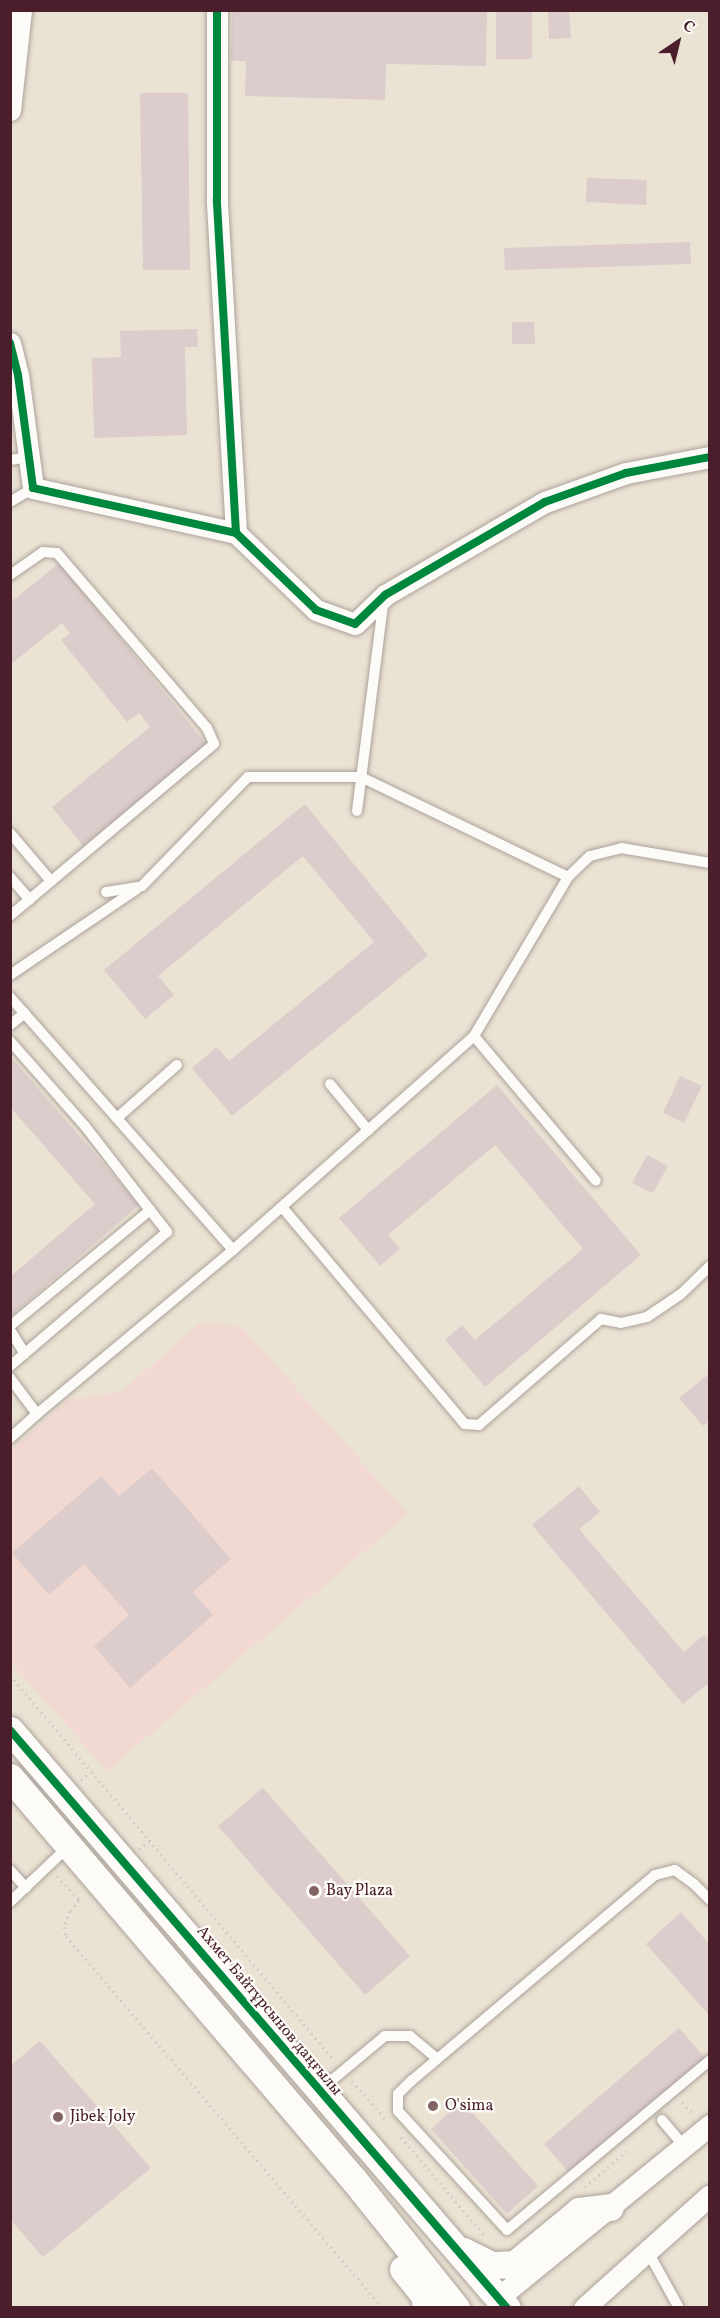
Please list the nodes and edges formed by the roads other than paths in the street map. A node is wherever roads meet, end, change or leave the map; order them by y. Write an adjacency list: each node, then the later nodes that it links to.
1 (21, 10): 3 (street)
2 (217, 10): 9 (street)
3 (10, 110)
4 (10, 343): 6 (street)
5 (710, 457): 11 (street)
6 (17, 458): 7 (street)
7 (33, 488): 8 (lane); 9 (street)
8 (10, 502)
9 (236, 533): 11 (street)
10 (10, 575): 18 (lane)
11 (385, 595): 12 (lane)
12 (361, 777): 13 (lane); 17 (lane); 19 (lane)
13 (357, 812)
14 (10, 833): 18 (lane)
15 (710, 862): 17 (lane)
16 (10, 877): 21 (lane)
17 (567, 877): 27 (lane)
18 (51, 881): 21 (lane)
19 (142, 886): 20 (lane); 23 (lane)
20 (106, 892)
21 (30, 900): 22 (lane)
22 (10, 916)
23 (10, 975)
24 (10, 997): 25 (lane)
25 (25, 1013): 26 (lane); 31 (lane)
26 (10, 1025)
27 (474, 1036): 32 (lane); 33 (lane)
28 (10, 1041): 35 (lane)
29 (177, 1065): 31 (lane)
30 (330, 1084): 32 (lane)
31 (117, 1118): 36 (lane)
32 (368, 1130): 34 (lane)
33 (596, 1182)
34 (282, 1207): 36 (lane); 37 (lane)
35 (150, 1210): 38 (lane); 39 (lane)
36 (233, 1250): 42 (lane)
37 (710, 1266)
38 (10, 1328): 39 (lane)
39 (25, 1354): 40 (lane)
40 (10, 1366)
41 (10, 1378): 42 (lane)
42 (37, 1414): 43 (lane)
43 (10, 1438)
44 (10, 1730): 46 (street, Ахмет Байтұрсынов даңғылы)
45 (10, 1777): 47 (street)
46 (93, 1825): 47 (street); 54 (street, Ахмет Байтұрсынов даңғылы)
47 (70, 1845): 49 (lane); 58 (street)
48 (10, 1870): 49 (lane)
49 (26, 1888): 51 (lane)
50 (710, 1900): 52 (lane)
51 (10, 1902)
52 (437, 2060): 53 (lane); 54 (lane)
53 (710, 2060)
54 (319, 2091): 61 (street, Ахмет Байтұрсынов даңғылы)
55 (662, 2120): 57 (lane)
56 (710, 2125): 57 (street)
57 (684, 2146): 60 (street)
58 (354, 2180): 64 (street); 65 (street)
59 (710, 2195): 62 (street)
60 (609, 2207): 61 (street); 63 (street)
61 (455, 2247): 63 (street, Ахмет Байтұрсынов даңғылы)
62 (647, 2250): 66 (street); 67 (lane)
63 (498, 2304)
64 (426, 2307)
65 (456, 2307)
66 (584, 2307)
67 (679, 2307)

